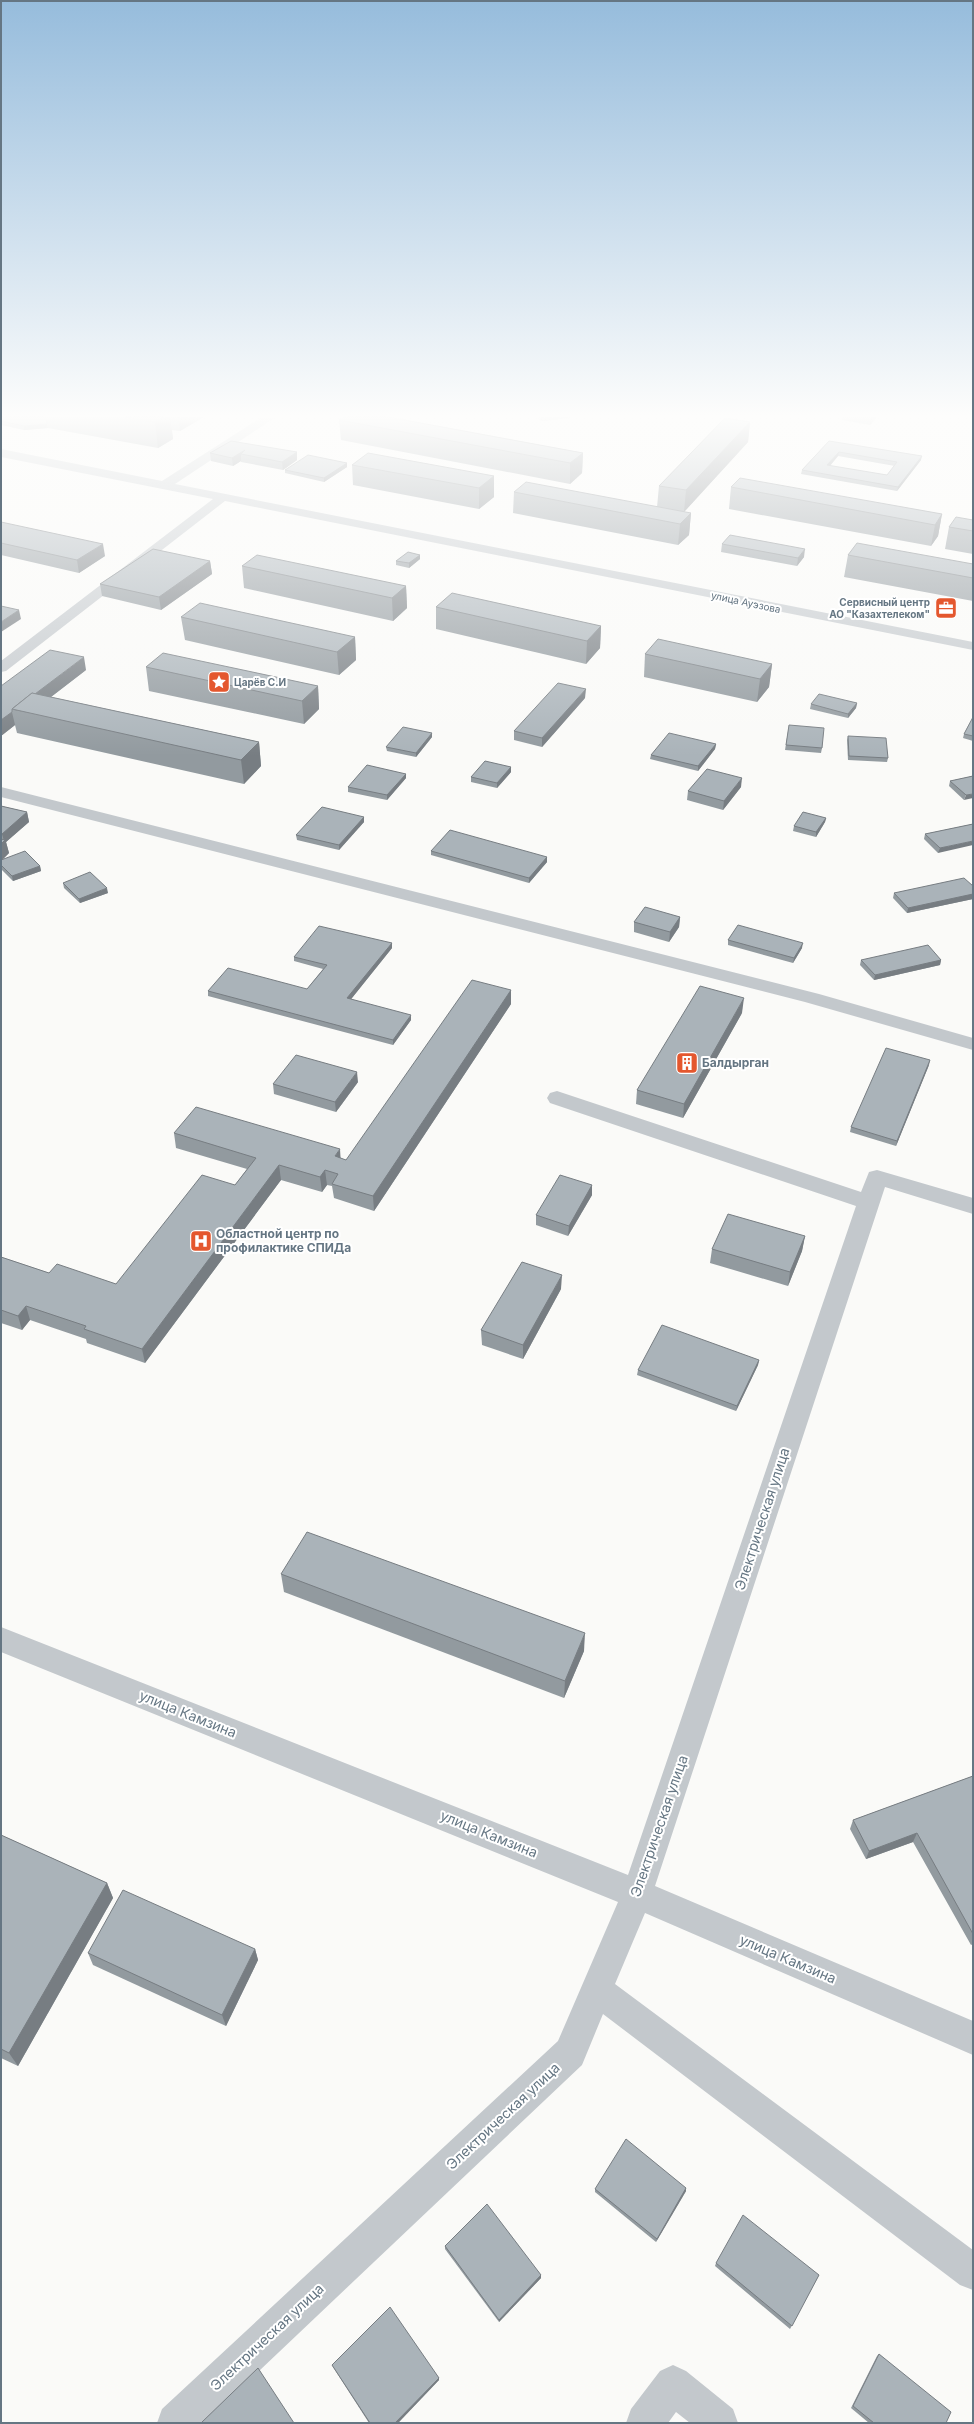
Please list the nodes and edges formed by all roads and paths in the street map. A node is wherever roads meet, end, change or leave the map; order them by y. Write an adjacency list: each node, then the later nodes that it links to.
1 (180, 530): 4 (street)
2 (394, 530): 3 (street, улица Ауэзова)
3 (973, 646)
4 (1, 668)
5 (1, 792): 6 (street)
6 (973, 1044)
7 (558, 1098): 8 (street)
8 (868, 1202): 9 (street, Электрическая улица); 11 (street, Электрическая улица)
9 (973, 1206)
10 (1, 1639): 11 (street, улица Камзина)
11 (637, 1894): 12 (street, Электрическая улица); 13 (street, улица Камзина)
12 (597, 1990): 14 (street); 15 (street, Электрическая улица)
13 (973, 2038)
14 (973, 2272)
15 (176, 2423)
16 (645, 2423): 17 (street)
17 (719, 2423)

